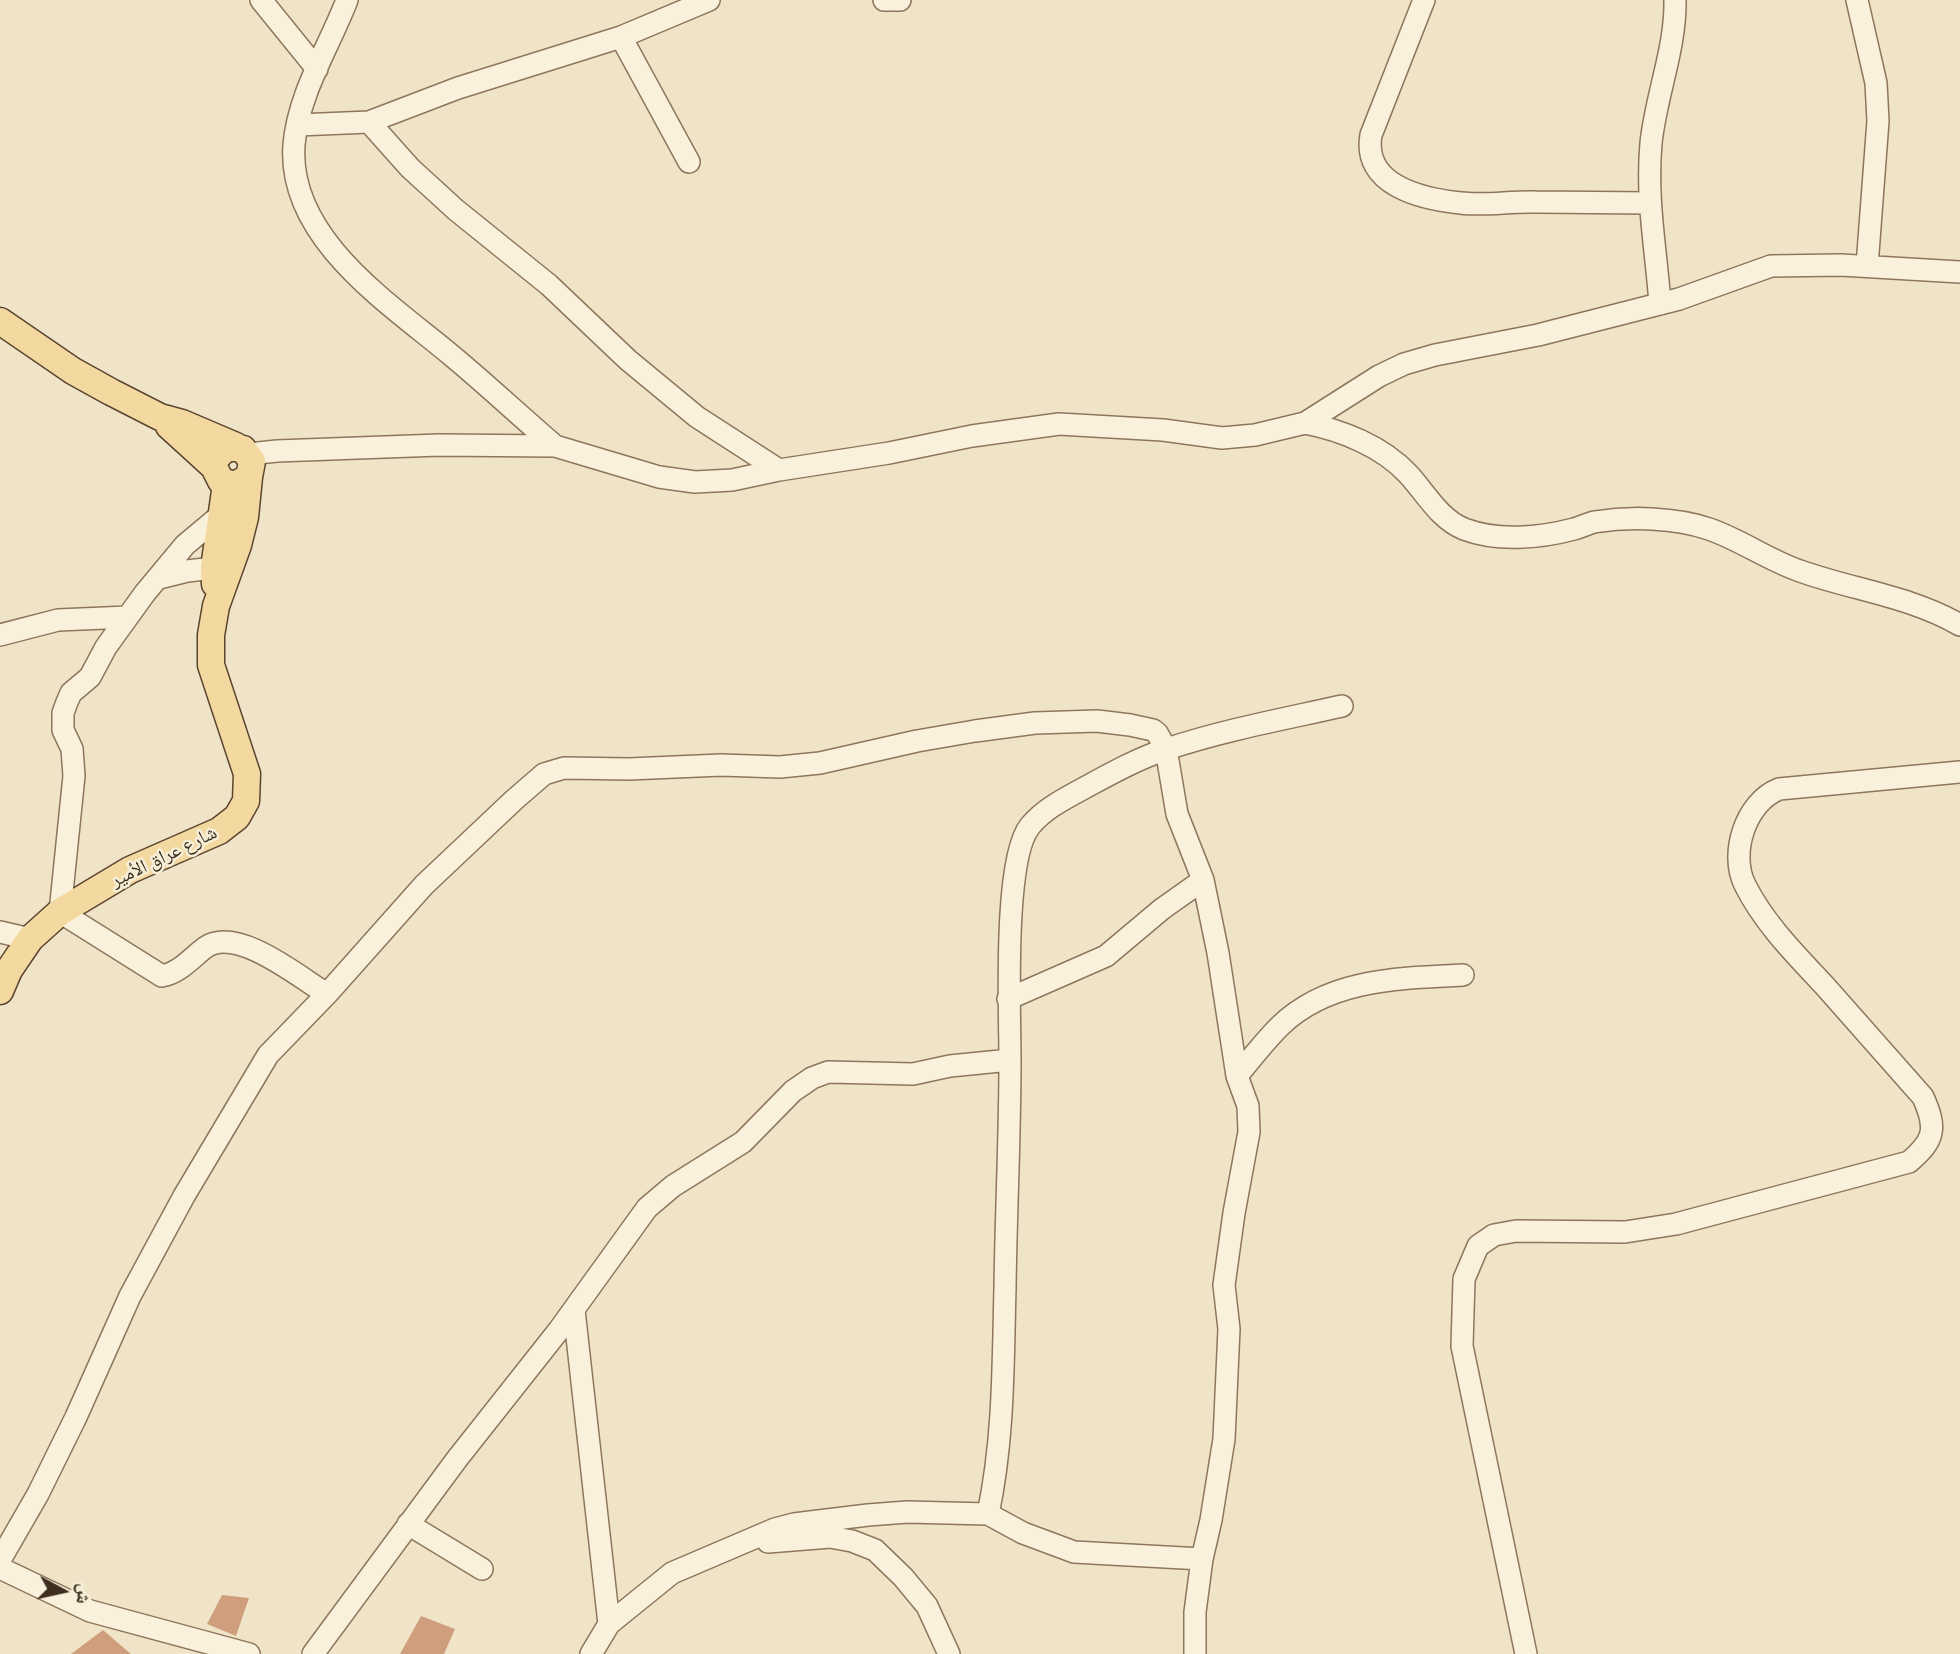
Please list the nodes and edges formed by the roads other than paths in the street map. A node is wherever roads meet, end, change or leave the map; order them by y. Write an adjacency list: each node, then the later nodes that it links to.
1 (261, 0): 10 (street)
2 (347, 0): 10 (street)
3 (709, 0): 9 (street)
4 (884, 0): 5 (street)
5 (900, 0)
6 (1424, 0): 14 (street)
7 (1675, 0): 14 (street)
8 (1857, 0): 15 (street)
9 (621, 37): 11 (street); 13 (street)
10 (317, 69): 12 (street)
11 (369, 122): 12 (street); 22 (street)
12 (298, 125): 20 (street)
13 (689, 162)
14 (1649, 204): 17 (street)
15 (1867, 266): 16 (street); 17 (street)
16 (1960, 271)
17 (1660, 304): 19 (street)
18 (0, 321): 21 (main road)
19 (1305, 423): 22 (street); 28 (street)
20 (555, 446): 21 (street); 22 (street)
21 (235, 466): 23 (main road, شارع عراق الأمير); 26 (main road, شارع عراق الأمير)
22 (779, 470)
23 (222, 514): 24 (main road, شارع عراق الأمير); 25 (street)
24 (214, 568): 25 (street); 26 (main road, شارع عراق الأمير)
25 (159, 578): 27 (street)
26 (216, 606): 34 (main road, شارع عراق الأمير)
27 (128, 617): 29 (street); 34 (street)
28 (1960, 625)
29 (0, 635)
30 (1342, 706): 31 (street)
31 (1166, 749): 33 (street); 39 (street); 40 (street)
32 (1960, 772): 57 (street)
33 (1203, 880): 40 (street); 42 (street)
34 (60, 912): 36 (main road, شارع عراق الأمير); 39 (street)
35 (0, 932): 36 (street)
36 (30, 939): 38 (main road, شارع عراق الأمير)
37 (1463, 975): 42 (street)
38 (0, 991)
39 (327, 995): 48 (street)
40 (1008, 999): 41 (street)
41 (1010, 1060): 43 (street); 44 (street)
42 (1237, 1076): 47 (street)
43 (574, 1310): 45 (street); 51 (street)
44 (988, 1514): 46 (street); 47 (street)
45 (408, 1524): 50 (street); 53 (street)
46 (742, 1543): 51 (street); 55 (street)
47 (1202, 1559): 56 (street)
48 (0, 1560)
49 (0, 1568): 52 (street)
50 (482, 1569)
51 (609, 1624): 54 (street)
52 (249, 1654)
53 (313, 1654)
54 (591, 1654)
55 (949, 1654)
56 (1195, 1654)
57 (1526, 1654)

